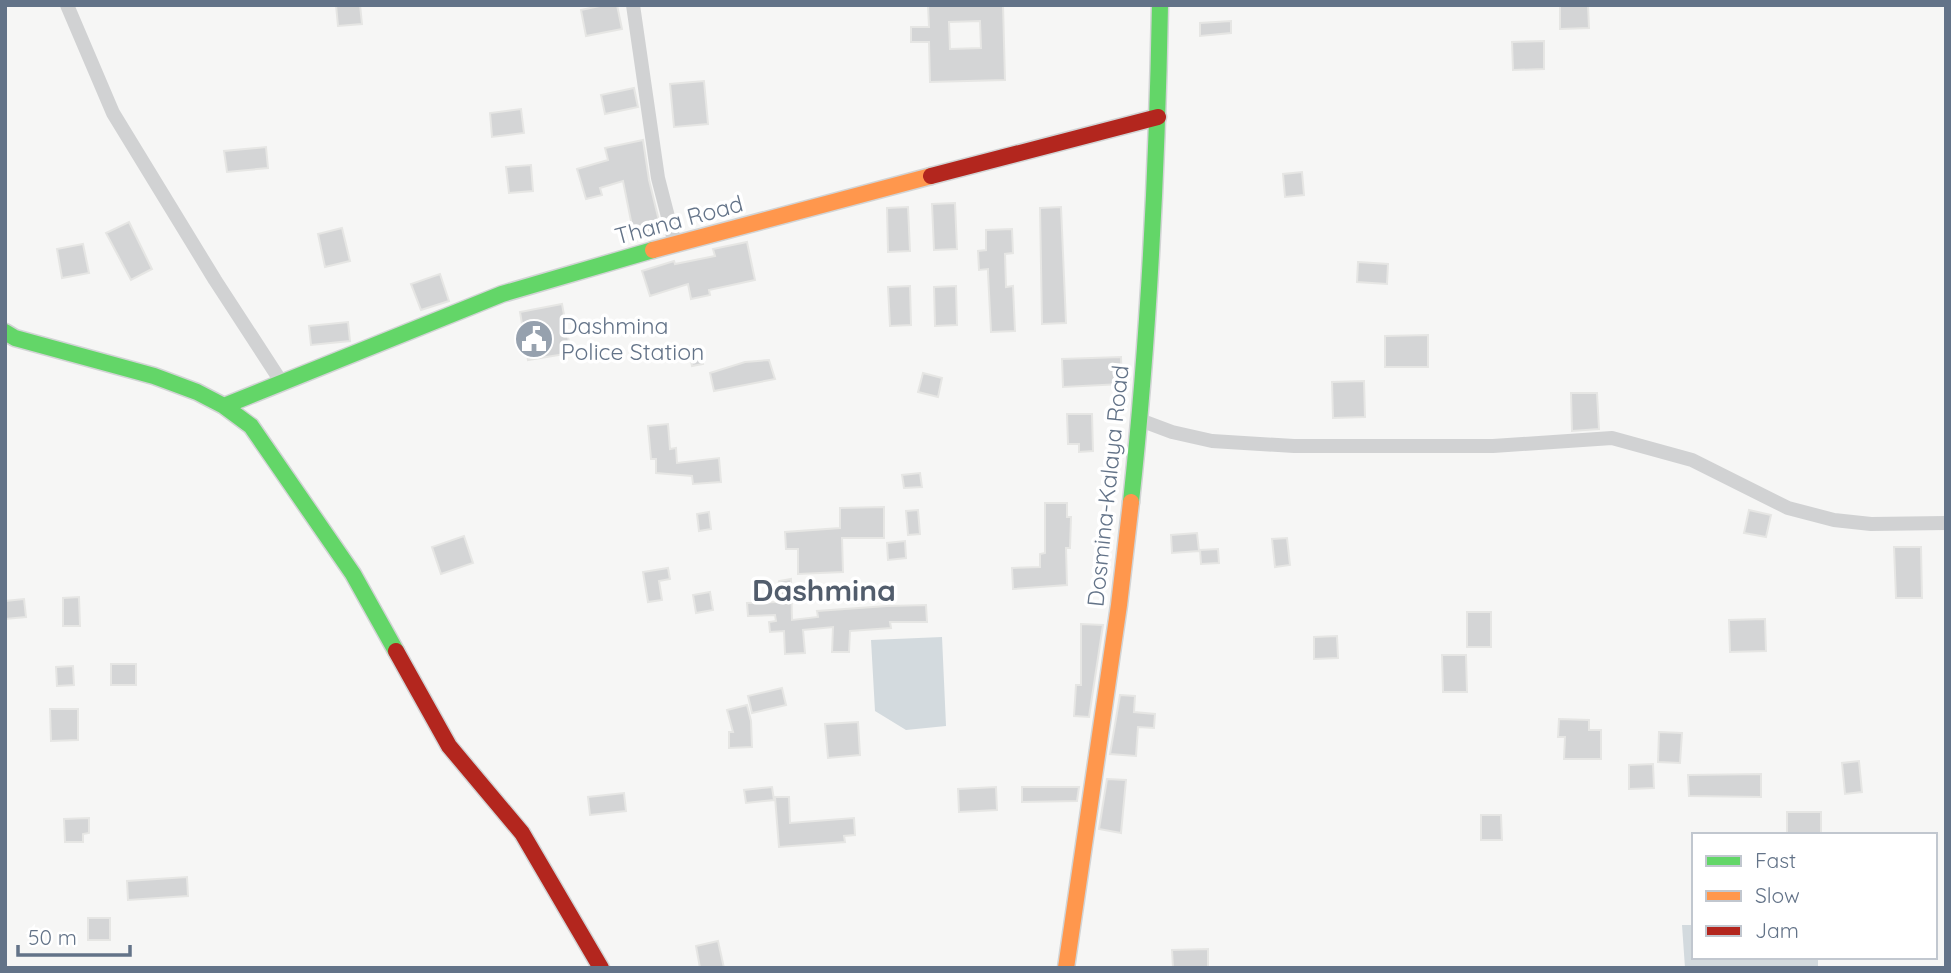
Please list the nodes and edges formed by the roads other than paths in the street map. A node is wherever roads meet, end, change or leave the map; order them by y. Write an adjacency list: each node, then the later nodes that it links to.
1 (67, 5): 7 (street)
2 (634, 5): 5 (street)
3 (1160, 5): 4 (street, Dosmina-Kalaya Road)
4 (1158, 117): 5 (street, Thana Road); 9 (street, Dosmina-Kalaya Road)
5 (675, 244): 7 (street, Thana Road)
6 (5, 332): 8 (street)
7 (282, 383): 8 (street, Thana Road)
8 (224, 406): 11 (street)
9 (1140, 421): 10 (street); 12 (street, Dosmina-Kalaya Road)
10 (1946, 523)
11 (601, 968)
12 (1066, 968)

